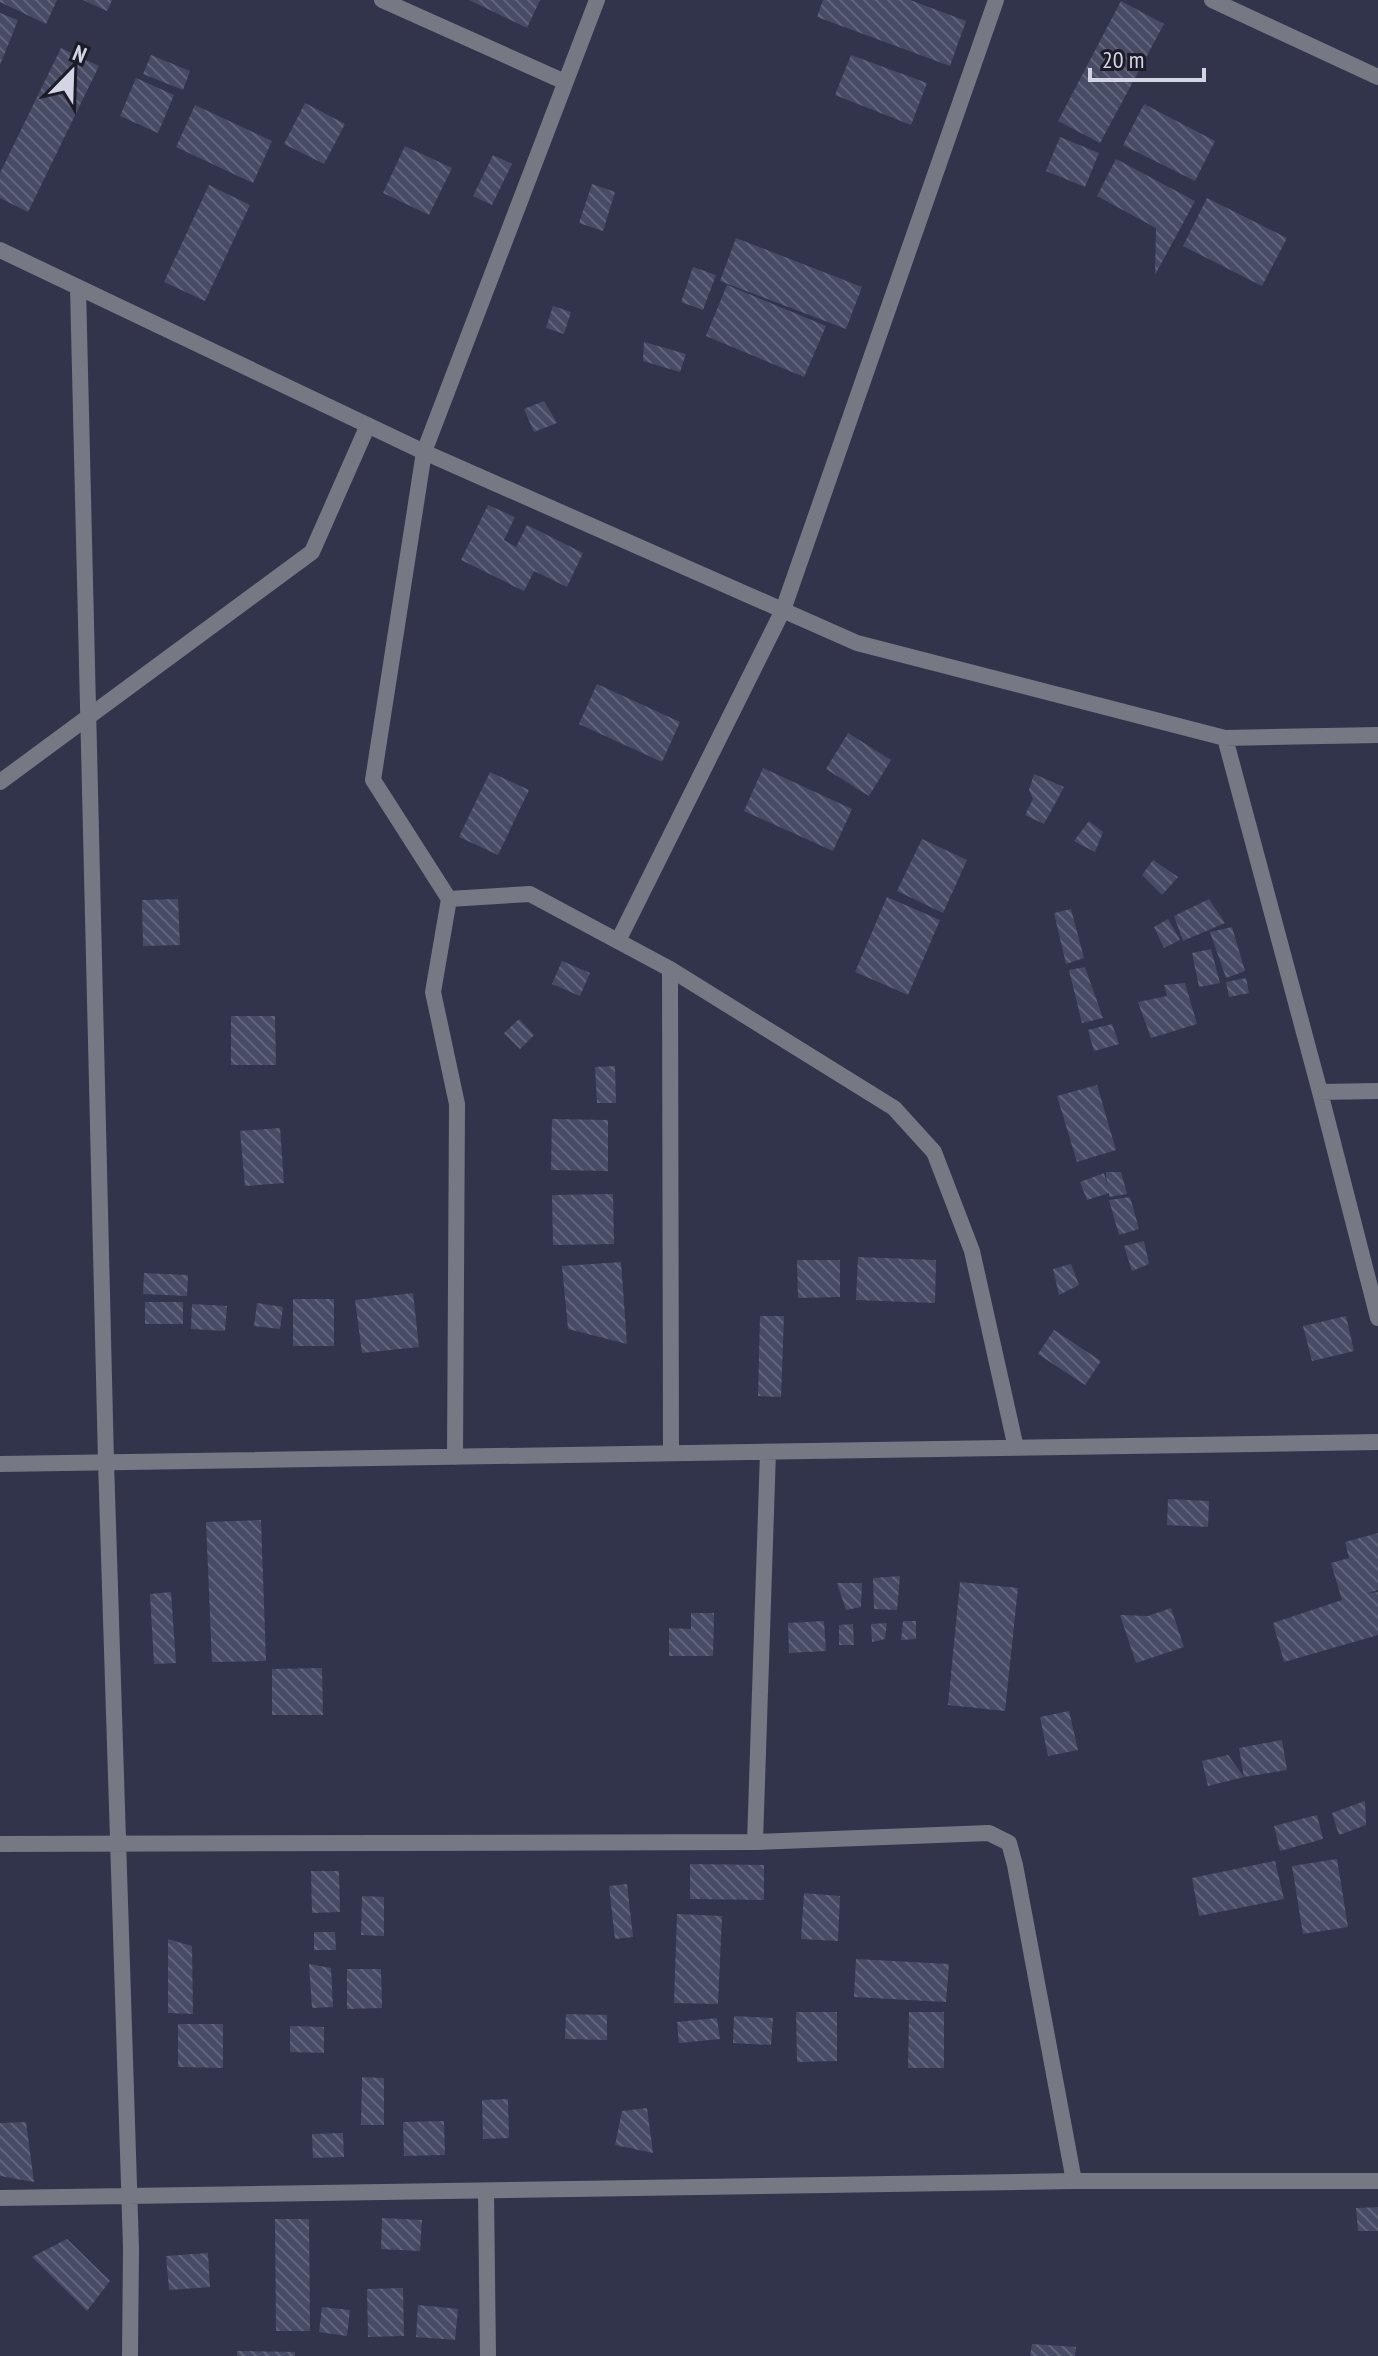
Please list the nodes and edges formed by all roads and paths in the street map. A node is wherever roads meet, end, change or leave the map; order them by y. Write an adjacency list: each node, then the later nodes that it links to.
1 (382, 0): 6 (street)
2 (597, 0): 6 (street)
3 (996, 0): 11 (street)
4 (1212, 0): 5 (street)
5 (1378, 77)
6 (565, 82): 10 (street)
7 (0, 250): 8 (street)
8 (78, 287): 9 (street); 12 (street)
9 (368, 425): 10 (street); 12 (street)
10 (424, 452): 11 (street); 16 (street)
11 (783, 610): 14 (street); 17 (street)
12 (88, 717): 15 (street); 27 (street)
13 (1378, 735): 14 (street)
14 (1225, 738): 20 (street)
15 (0, 782)
16 (449, 899): 17 (street); 26 (street)
17 (618, 941): 18 (street)
18 (670, 969): 23 (street); 25 (street)
19 (1378, 1091): 20 (street)
20 (1320, 1092): 21 (street)
21 (1378, 1318)
22 (1378, 1442): 23 (street)
23 (1016, 1448): 24 (street)
24 (768, 1452): 25 (street); 29 (street)
25 (671, 1453): 26 (street)
26 (455, 1457): 27 (street)
27 (106, 1462): 28 (street); 30 (street)
28 (0, 1464)
29 (755, 1842): 30 (street); 32 (street)
30 (118, 1843): 31 (street); 35 (street)
31 (0, 1844)
32 (1074, 2181): 33 (street); 34 (street)
33 (1378, 2181)
34 (486, 2192): 35 (street); 38 (street)
35 (129, 2196): 36 (street); 37 (street)
36 (0, 2198)
37 (130, 2356)
38 (488, 2356)

